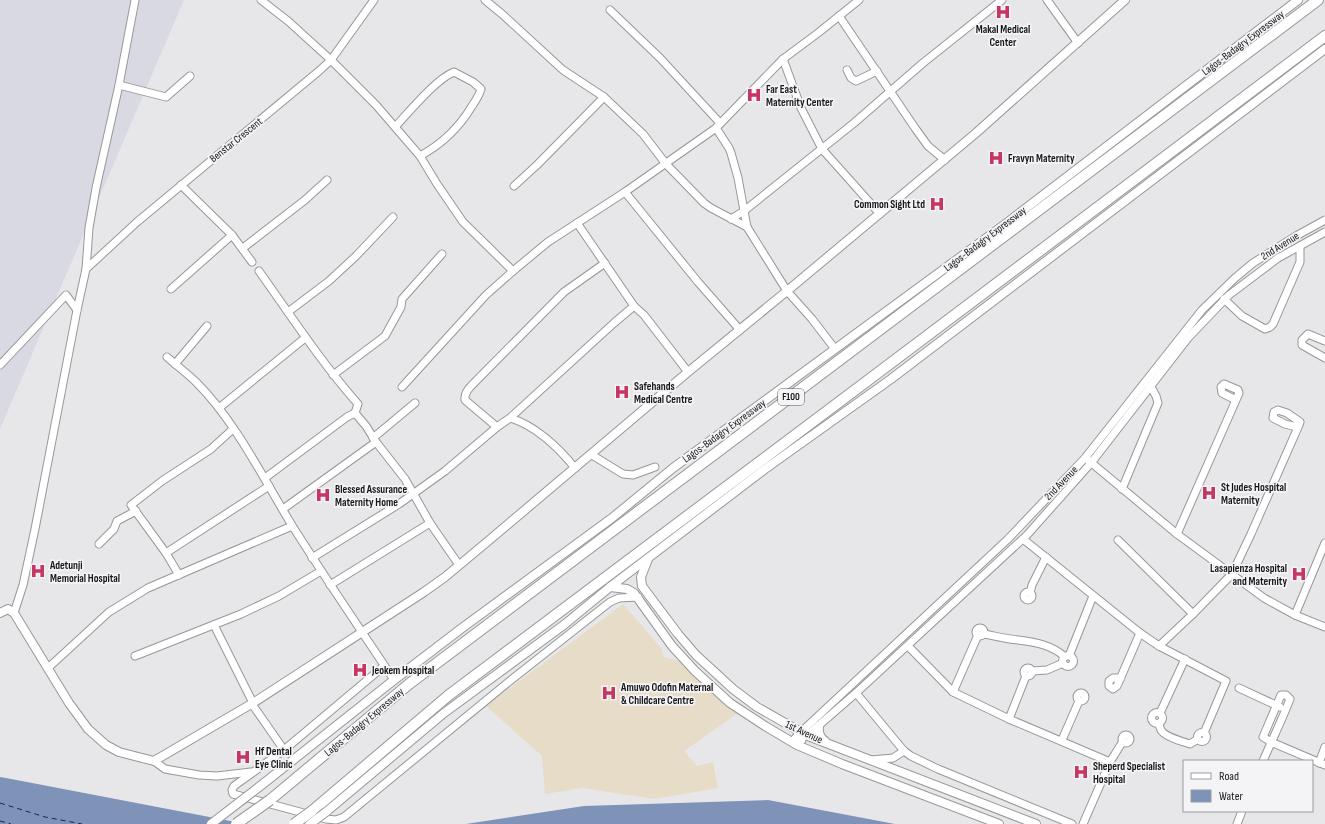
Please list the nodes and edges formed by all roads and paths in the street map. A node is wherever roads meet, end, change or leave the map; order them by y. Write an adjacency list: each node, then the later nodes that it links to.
1 (135, 0): 21 (street)
2 (261, 0): 17 (street)
3 (374, 0): 17 (street, Benstar Crescent)
4 (485, 0): 23 (street)
5 (859, 0): 12 (street)
6 (1002, 0): 22 (street)
7 (1047, 0): 14 (street)
8 (1125, 0): 14 (main road)
9 (1298, 0): 61 (main road, Lagos-Badagry Expressway)
10 (1318, 0): 153 (highway, Lagos-Badagry Expressway / F100, bridge)
11 (610, 10): 24 (street)
12 (839, 16): 16 (street); 19 (street)
13 (1325, 36): 154 (highway, bridge)
14 (1078, 43): 28 (main road)
15 (1325, 49): 99 (main road)
16 (783, 59): 24 (street); 26 (street)
17 (331, 60): 25 (street); 31 (street, Benstar Crescent)
18 (847, 70): 19 (street)
19 (877, 71): 22 (street)
20 (190, 76): 21 (street)
21 (119, 85): 48 (street)
22 (890, 92): 26 (street); 28 (street)
23 (604, 97): 29 (street); 32 (street)
24 (718, 125): 29 (street); 34 (street)
25 (395, 127): 27 (street); 27 (street)
26 (822, 148): 34 (street); 35 (street)
27 (420, 156): 50 (street)
28 (944, 160): 35 (main road)
29 (666, 164): 33 (street); 37 (street)
30 (327, 180): 44 (street)
31 (181, 186): 42 (street); 48 (street, Benstar Crescent)
32 (514, 186)
33 (625, 192): 39 (street); 58 (street)
34 (744, 211): 37 (street); 40 (street)
35 (880, 214): 52 (main road)
36 (392, 217): 56 (street)
37 (731, 219): 40 (street)
38 (1325, 220): 80 (street, 2nd Avenue)
39 (577, 223): 47 (street); 50 (street)
40 (746, 227): 52 (street)
41 (1325, 232): 43 (street, 2nd Avenue)
42 (232, 235): 44 (street); 51 (street)
43 (1300, 246): 53 (street, 2nd Avenue); 53 (street)
44 (243, 248): 46 (street)
45 (442, 254): 67 (street)
46 (252, 262)
47 (605, 263): 54 (street); 75 (street)
48 (86, 270): 55 (street)
49 (259, 271): 56 (street)
50 (513, 271): 69 (street)
51 (171, 289)
52 (787, 291): 58 (main road); 61 (street)
53 (1224, 299): 68 (street, 2nd Avenue)
54 (634, 306): 66 (street); 74 (street)
55 (77, 310): 65 (street); 109 (street)
56 (288, 312): 59 (street)
57 (207, 326): 64 (street)
58 (740, 330): 66 (main road)
59 (305, 338): 67 (street); 72 (street)
60 (1325, 341): 63 (street)
61 (835, 349): 125 (main road, Lagos-Badagry Expressway)
62 (167, 357): 64 (street)
63 (1325, 358)
64 (175, 364): 72 (street)
65 (0, 365)
66 (688, 372): 79 (main road)
67 (333, 375): 73 (street)
68 (1150, 385): 80 (street, 2nd Avenue); 85 (street)
69 (402, 387)
70 (1236, 400): 91 (street)
71 (414, 403): 78 (street)
72 (218, 408): 77 (street)
73 (355, 413): 78 (street); 83 (street)
74 (510, 418): 75 (street); 82 (street)
75 (497, 427): 86 (street)
76 (1297, 428): 102 (street)
77 (233, 429): 83 (street); 88 (street)
78 (375, 440): 86 (street); 87 (street)
79 (592, 455): 81 (street); 82 (main road)
80 (1088, 460): 85 (street); 92 (street, 2nd Avenue); 135 (street, 2nd Avenue)
81 (656, 467)
82 (575, 468): 100 (main road)
83 (265, 478): 84 (street)
84 (269, 486): 87 (street); 96 (street)
85 (1122, 489): 91 (street)
86 (414, 493): 89 (street); 98 (street)
87 (283, 509): 90 (street)
88 (136, 511): 95 (street); 96 (street)
89 (430, 523): 100 (street); 104 (street)
90 (292, 526): 98 (street); 103 (street)
91 (1178, 534): 102 (street)
92 (1023, 539): 97 (street); 117 (street, 2nd Avenue)
93 (1118, 540): 111 (street)
94 (1325, 542): 112 (street)
95 (99, 544)
96 (166, 553): 103 (street)
97 (1046, 557): 106 (street); 107 (street)
98 (312, 558): 101 (street)
99 (648, 558): 105 (main road); 135 (main road, 1st Avenue)
100 (459, 565): 115 (main road)
101 (321, 571): 104 (street); 113 (street)
102 (1232, 574): 111 (street); 112 (street)
103 (179, 575): 123 (street)
104 (330, 585): 115 (street)
105 (610, 587): 108 (main road, 1st Avenue); 155 (main road, bridge)
106 (1030, 593)
107 (1092, 596): 116 (street); 121 (street)
108 (638, 597): 140 (main road, 1st Avenue); 150 (street)
109 (14, 612): 110 (main road); 123 (main road)
110 (0, 613)
111 (1193, 614): 118 (street)
112 (1295, 615): 114 (street)
113 (214, 625): 119 (street); 130 (street)
114 (1325, 627)
115 (362, 633): 122 (street); 130 (main road)
116 (1140, 633): 118 (street); 124 (street)
117 (908, 646): 127 (street); 128 (street, 2nd Avenue)
118 (1159, 646): 120 (street)
119 (135, 656)
120 (1185, 658): 120 (street)
121 (1066, 659): 127 (street); 133 (street)
122 (384, 666): 125 (street); 142 (street)
123 (48, 668): 144 (main road)
124 (1121, 678)
125 (394, 680): 152 (main road, Lagos-Badagry Expressway, bridge)
126 (1238, 688): 131 (street)
127 (953, 692): 133 (street)
128 (856, 693): 134 (street, 2nd Avenue); 143 (street)
129 (1079, 701): 136 (street)
130 (252, 704): 142 (street); 144 (main road)
131 (1276, 705): 132 (street); 132 (street); 139 (street)
132 (1286, 710): 139 (street)
133 (1009, 719): 136 (street)
134 (819, 726): 135 (street, 2nd Avenue); 138 (main road)
135 (801, 732): 138 (main road, 1st Avenue); 140 (street, 2nd Avenue)
136 (1062, 740): 148 (street)
137 (1124, 741): 148 (street)
138 (827, 742): 145 (main road, 1st Avenue)
139 (1271, 742): 146 (street); 147 (street)
140 (794, 743): 156 (main road, 1st Avenue)
141 (1325, 747): 149 (street)
142 (284, 750): 150 (street)
143 (904, 751): 145 (street); 158 (street)
144 (154, 760): 150 (street)
145 (871, 760): 157 (main road, 1st Avenue)
146 (1263, 760)
147 (1313, 760)
148 (1110, 762): 159 (street)
149 (1322, 764)
150 (254, 771)
151 (1242, 812): 160 (street)
152 (211, 824)
153 (236, 824)
154 (294, 824)
155 (310, 824)
156 (999, 824)
157 (1036, 824)
158 (1072, 824)
159 (1083, 824)
160 (1237, 824)

